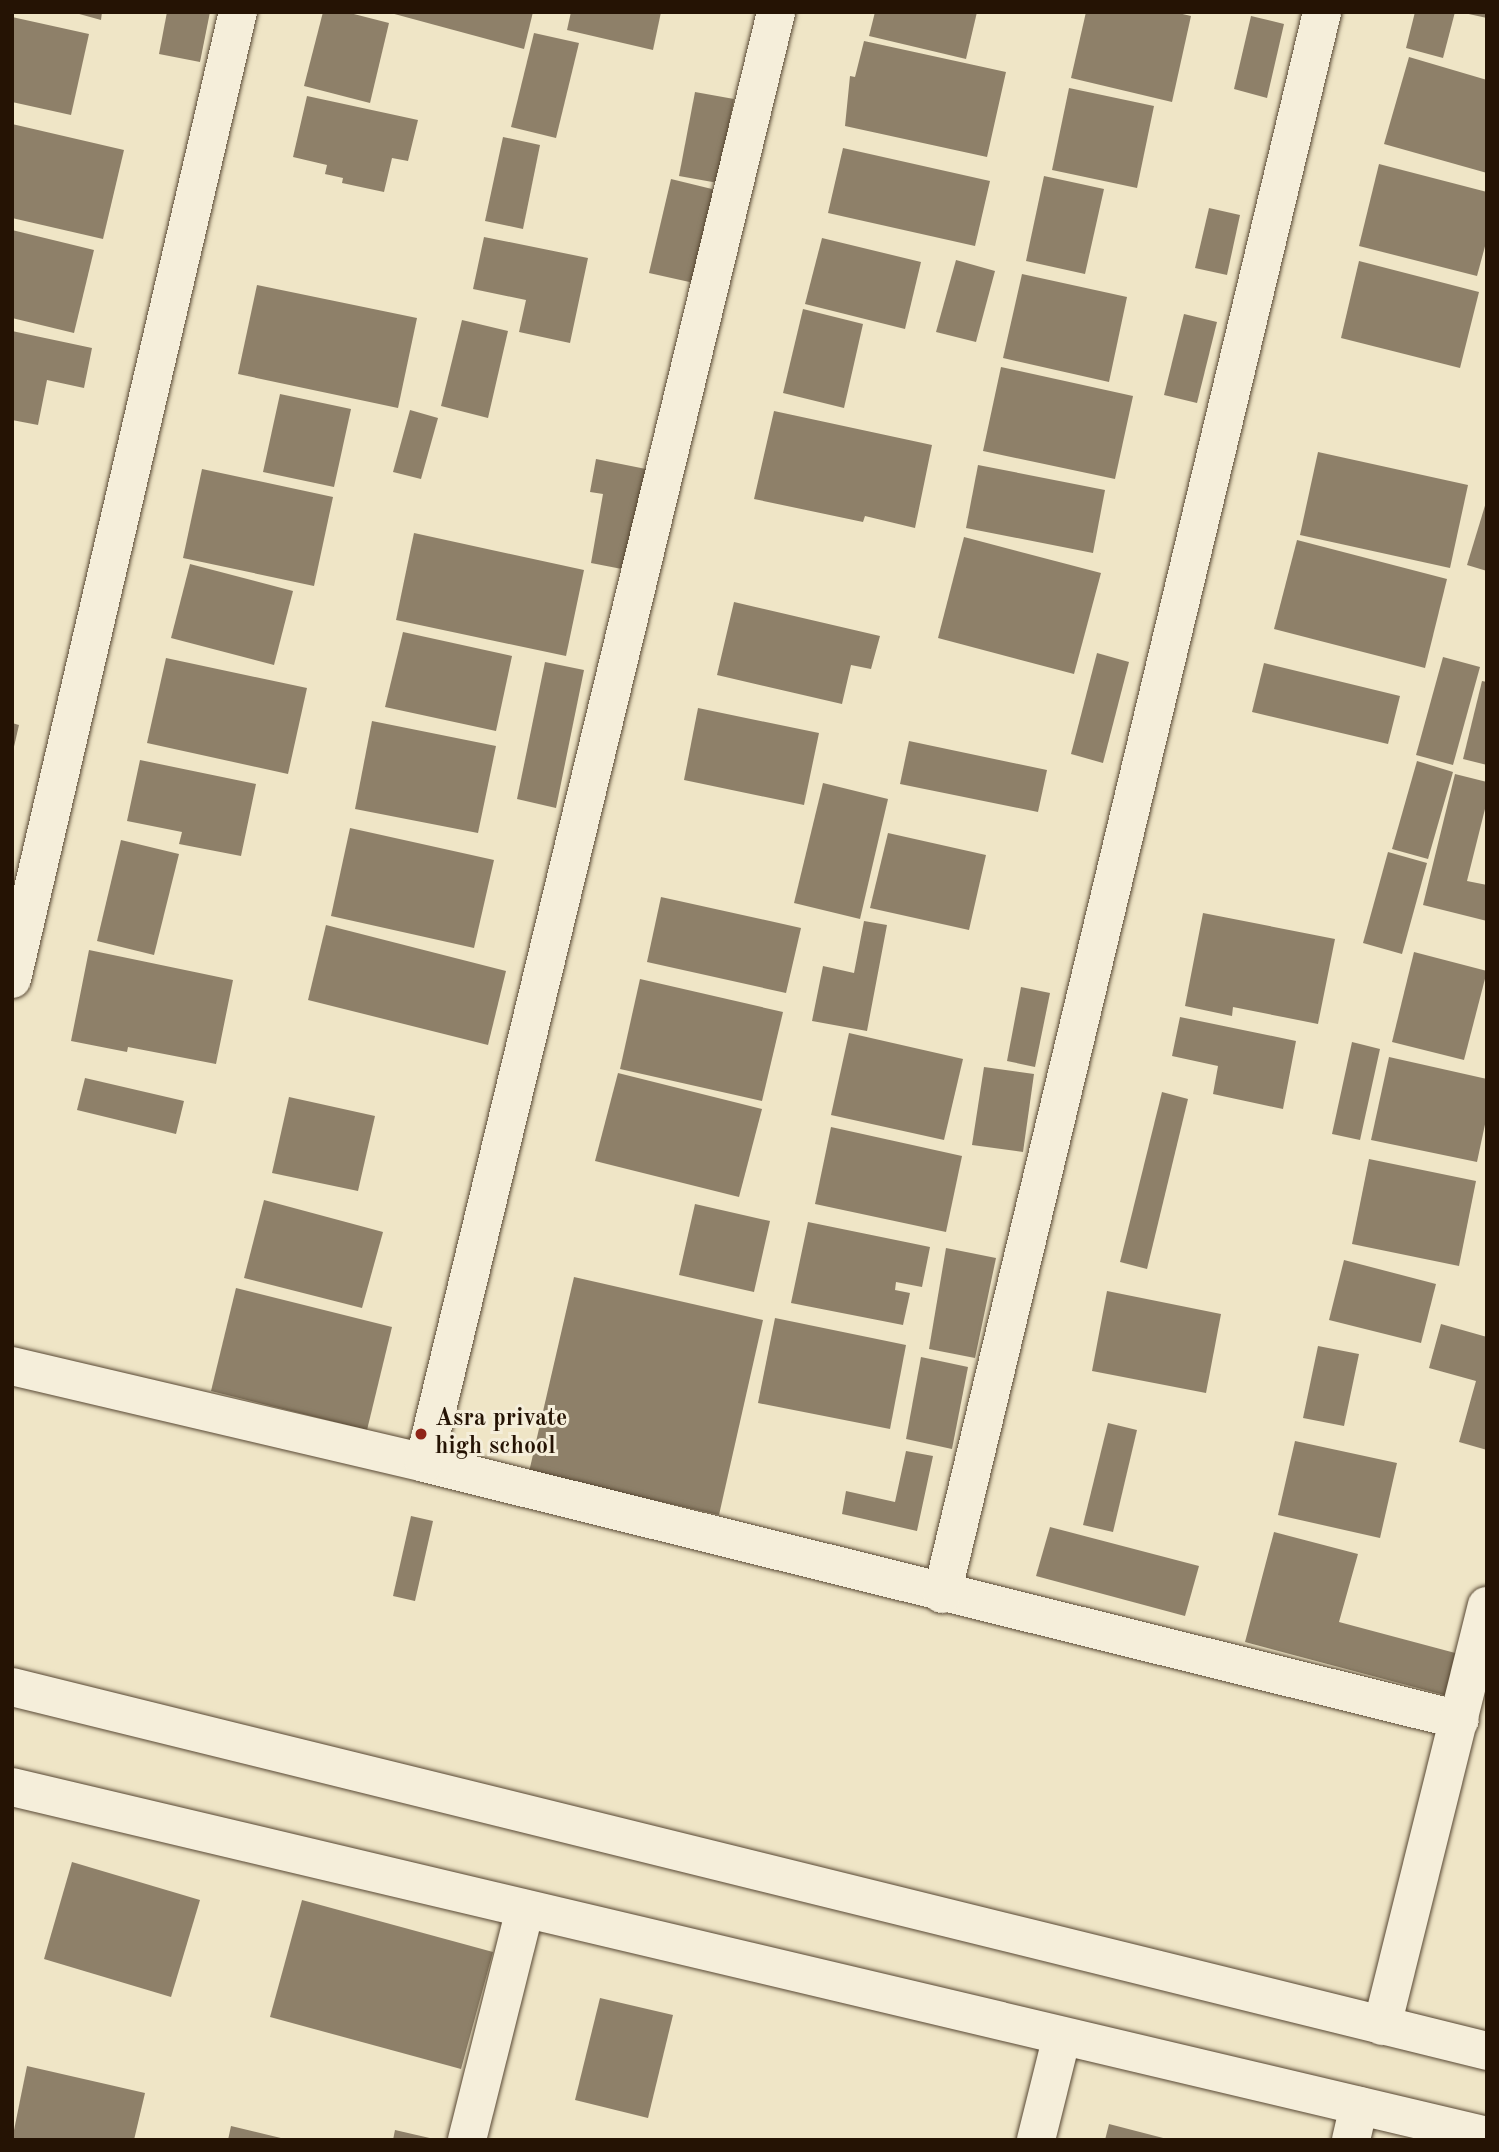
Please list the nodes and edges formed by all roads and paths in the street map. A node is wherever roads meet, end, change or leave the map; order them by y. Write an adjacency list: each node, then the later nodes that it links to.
1 (237, 12): 4 (street)
2 (776, 12): 6 (street)
3 (1322, 12): 7 (street)
4 (12, 979)
5 (12, 1366): 6 (street)
6 (424, 1463): 7 (street)
7 (942, 1594): 10 (street)
8 (1487, 1606): 10 (street)
9 (12, 1687): 13 (street)
10 (1460, 1720): 13 (street)
11 (12, 1787): 12 (street)
12 (525, 1909): 14 (street); 18 (street)
13 (1382, 2026): 15 (street)
14 (1062, 2036): 16 (street); 19 (street)
15 (1487, 2051)
16 (1355, 2123): 17 (street)
17 (1487, 2136)
18 (467, 2140)
19 (1036, 2140)

